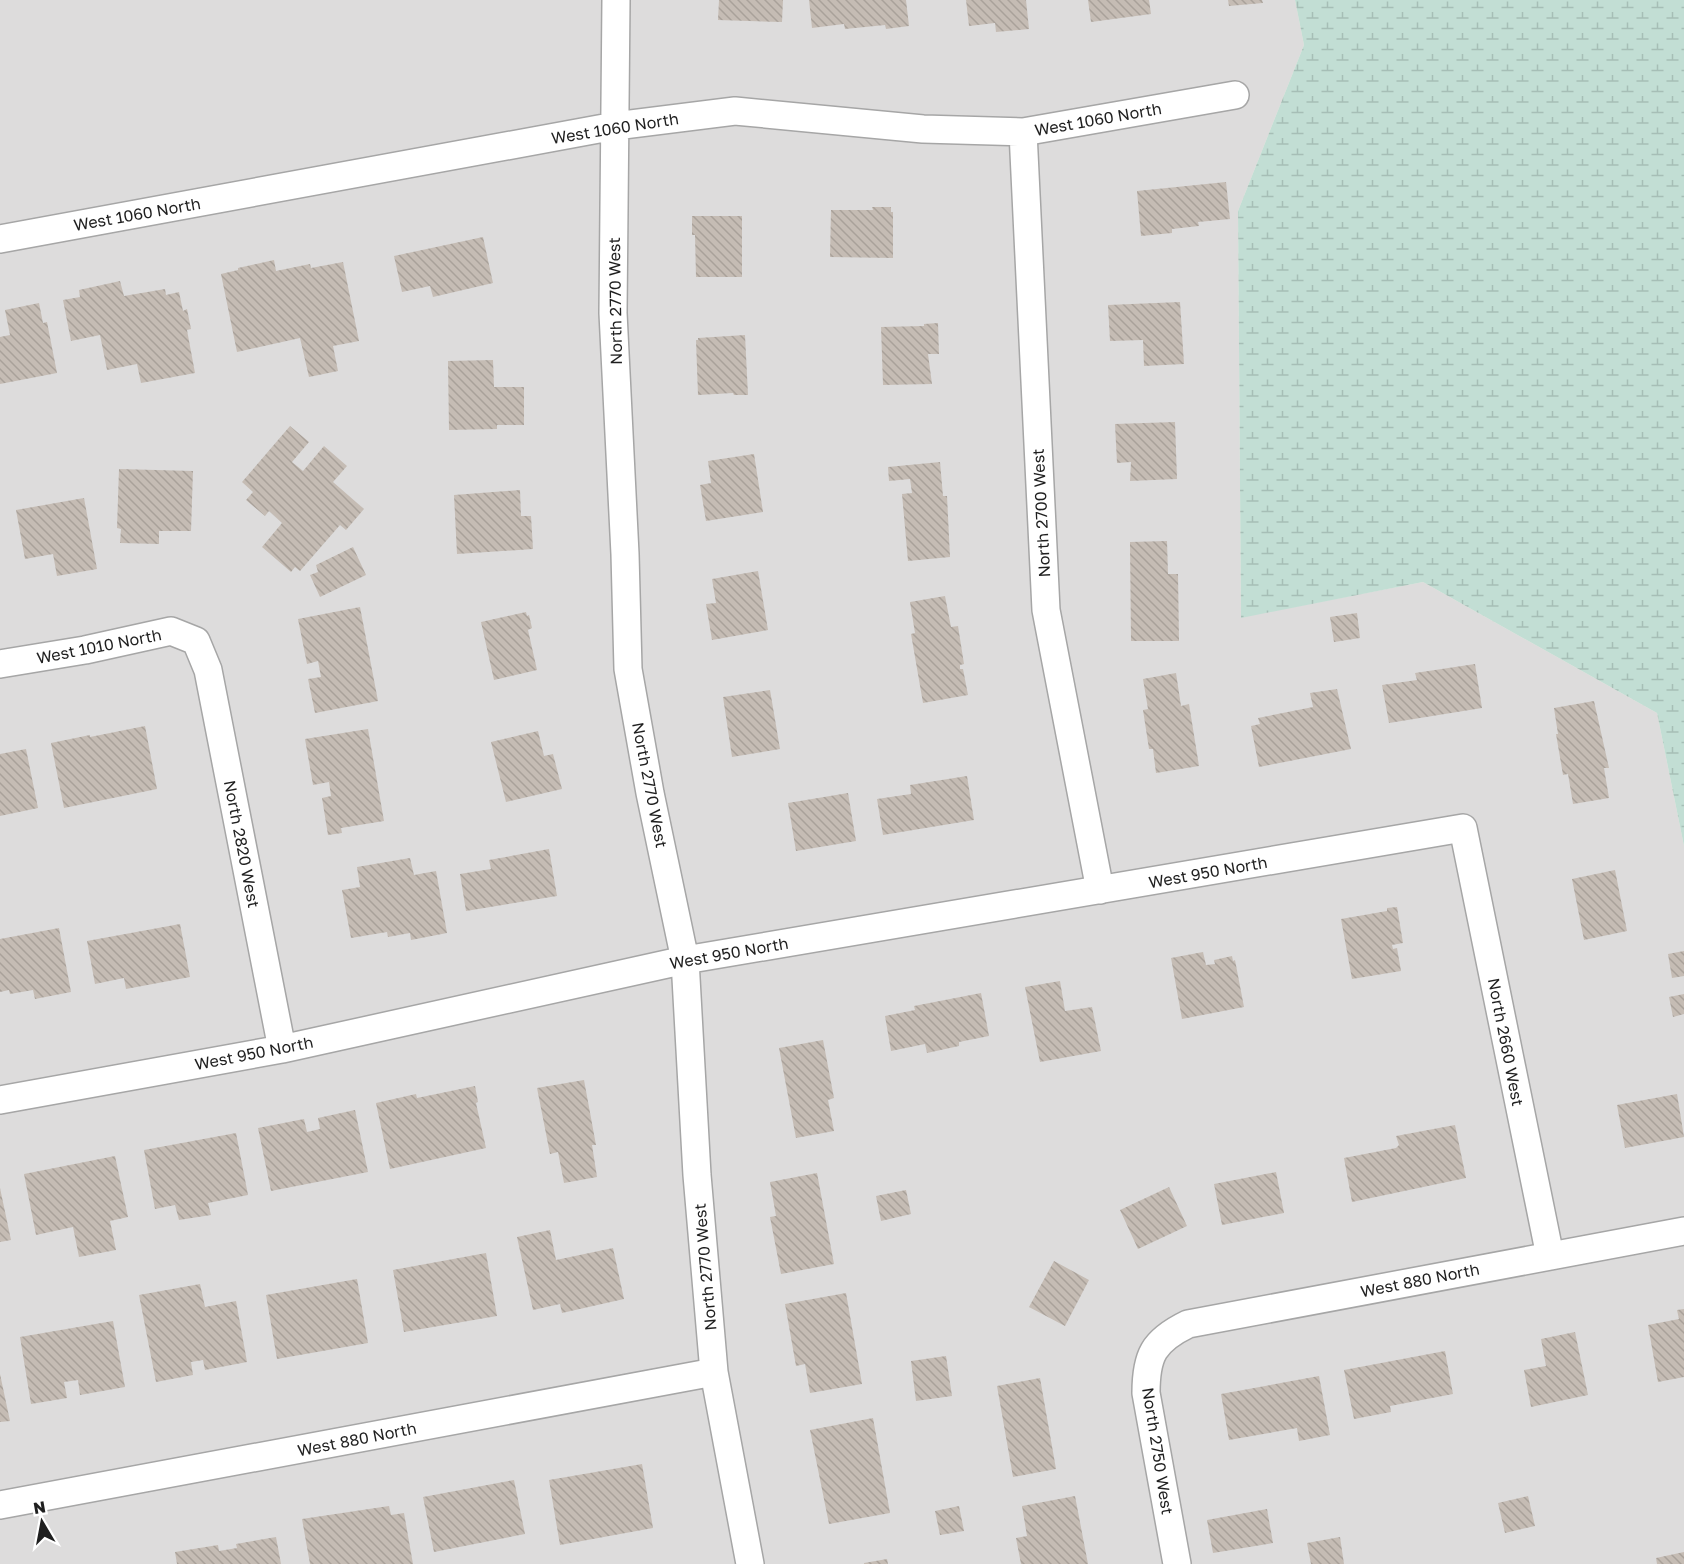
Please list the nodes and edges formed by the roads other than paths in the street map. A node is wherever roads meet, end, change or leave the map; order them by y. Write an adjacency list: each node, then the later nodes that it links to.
1 (616, 0): 3 (street, North 2770 West)
2 (1235, 95): 4 (street, West 1060 North)
3 (615, 126): 4 (street, West 1060 North); 5 (street, West 1060 North); 10 (street, North 2770 West)
4 (1023, 132): 9 (street, North 2700 West)
5 (0, 239)
6 (196, 641): 7 (street, West 1010 North); 11 (street, North 2820 West)
7 (0, 664)
8 (1463, 828): 9 (street, West 950 North); 14 (street, North 2660 West)
9 (1100, 890): 10 (street, West 950 North)
10 (685, 960): 11 (street, West 950 North); 16 (street, North 2770 West)
11 (282, 1049): 12 (street, West 950 North)
12 (0, 1100)
13 (1684, 1231): 14 (street, West 880 North)
14 (1550, 1256): 15 (street, West 880 North)
15 (1161, 1342): 19 (street, North 2750 West)
16 (714, 1372): 17 (street, West 880 North); 18 (street, North 2770 West)
17 (0, 1505)
18 (750, 1564)
19 (1177, 1564)

